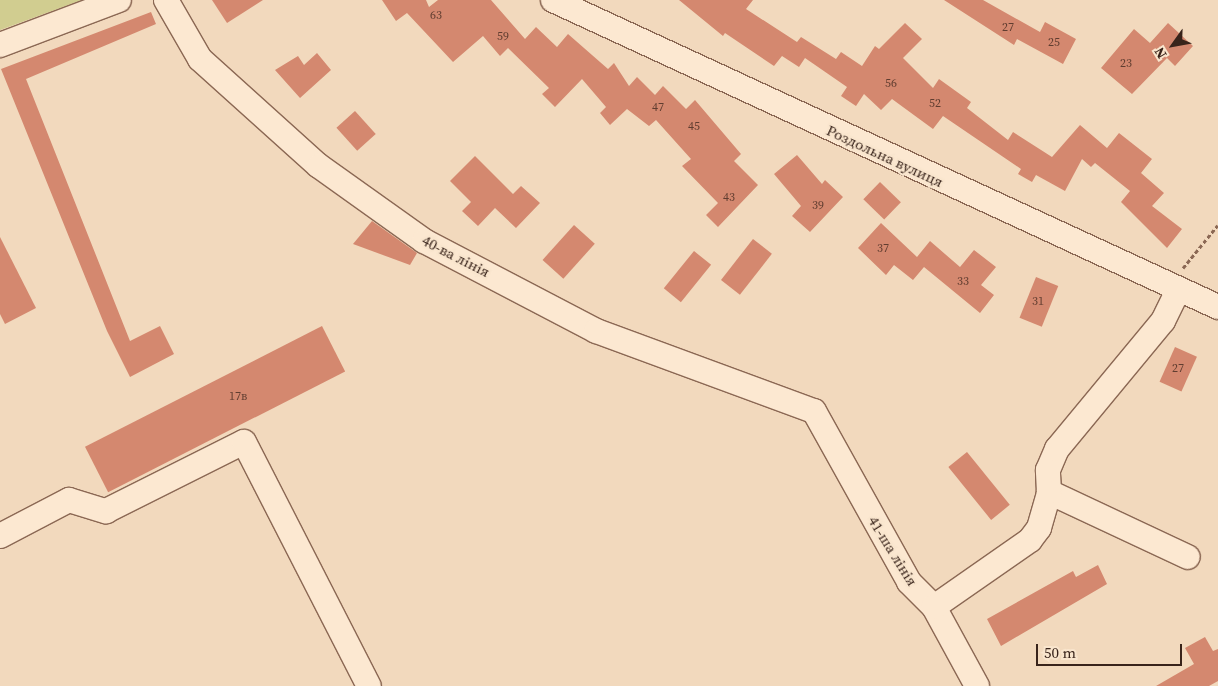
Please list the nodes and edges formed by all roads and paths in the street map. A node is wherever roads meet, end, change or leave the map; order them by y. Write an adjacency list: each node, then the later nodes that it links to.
1 (120, 0): 4 (street)
2 (166, 0): 8 (street, 40-ва лінія)
3 (553, 0): 6 (street, Роздольна вулиця)
4 (0, 45)
5 (1218, 225): 6 (path)
6 (1173, 288): 7 (street, Роздольна вулиця); 9 (street)
7 (1218, 307)
8 (814, 411): 12 (street, 41-ша лінія)
9 (1049, 492): 11 (street); 12 (street)
10 (0, 536): 13 (street)
11 (1188, 557)
12 (934, 606): 14 (street, 41-ша лінія)
13 (369, 686)
14 (977, 686)

